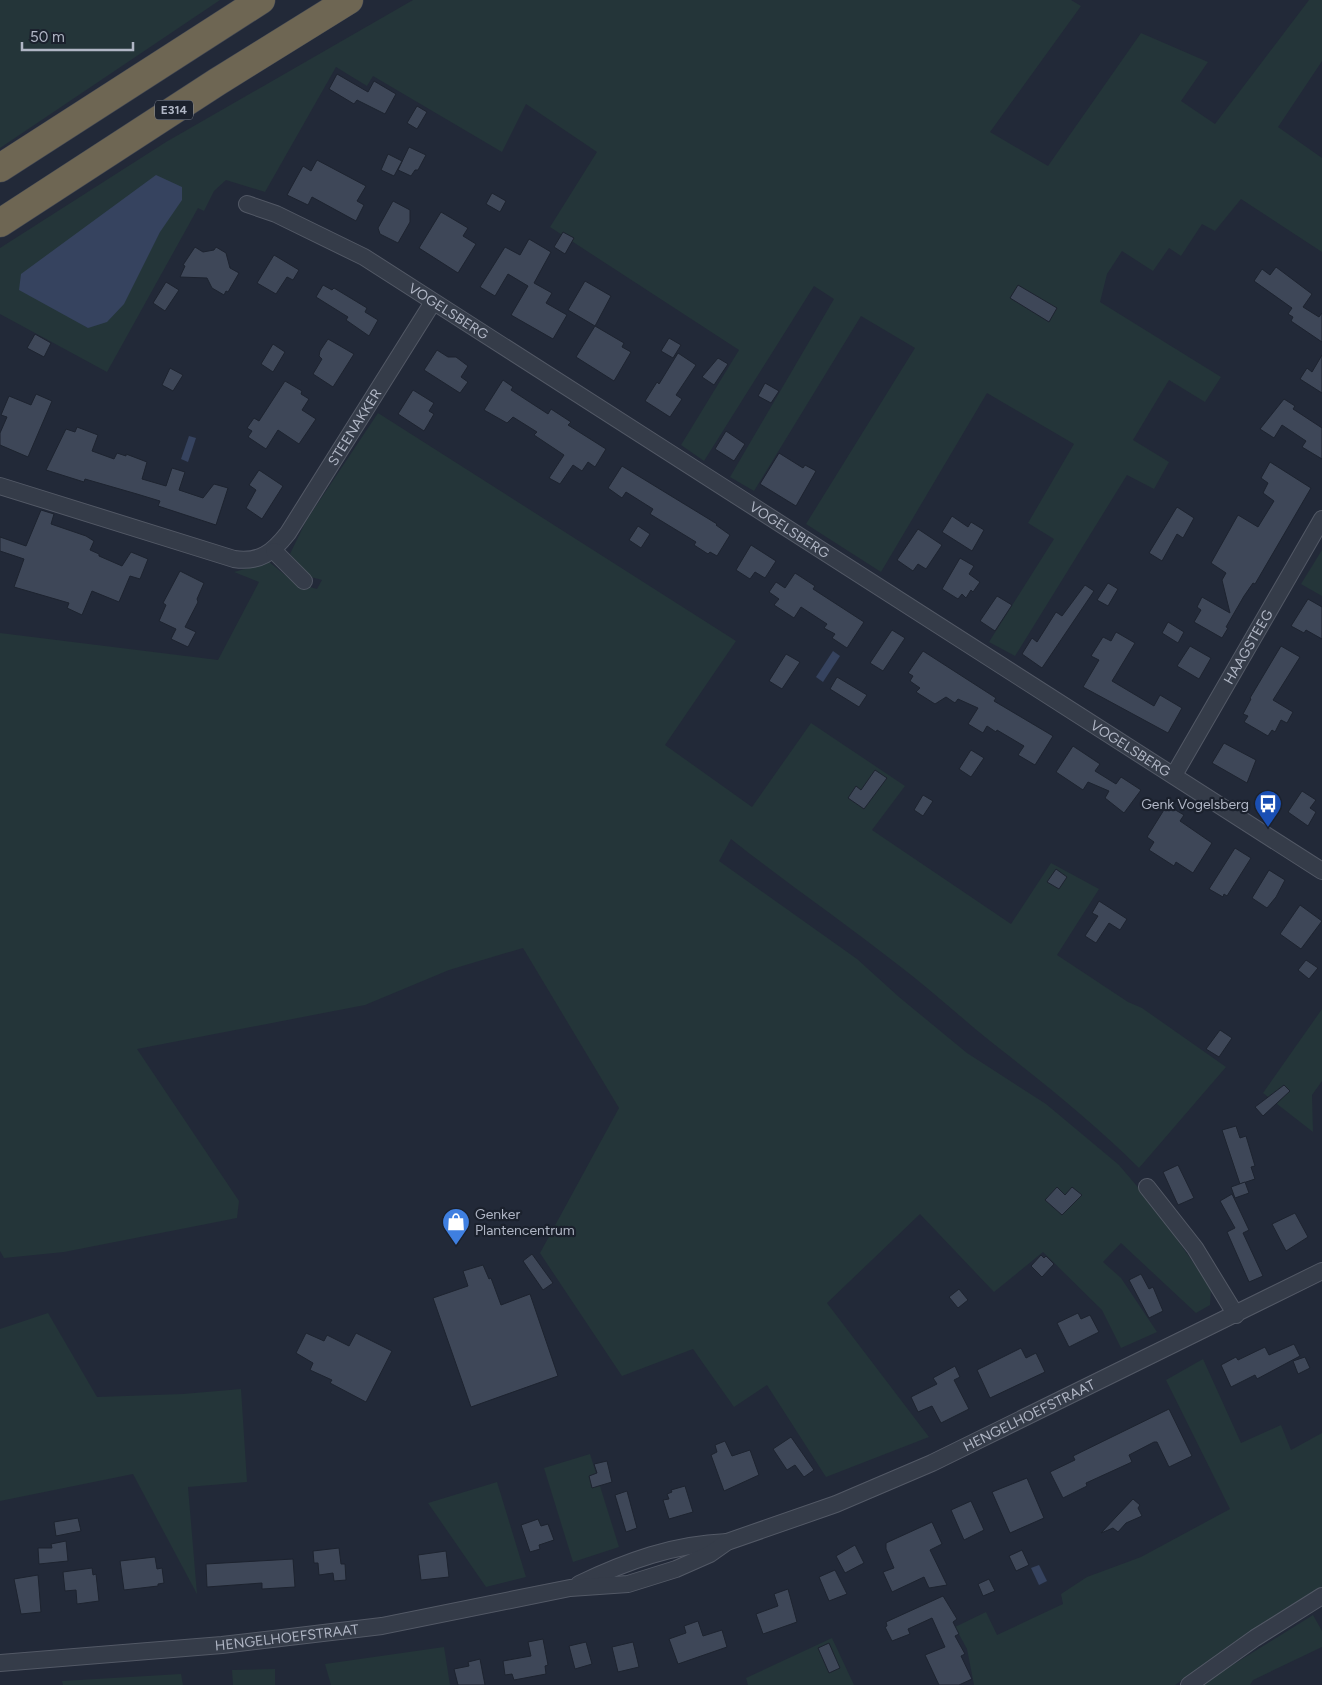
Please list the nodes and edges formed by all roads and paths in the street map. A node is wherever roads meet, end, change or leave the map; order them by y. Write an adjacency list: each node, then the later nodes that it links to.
1 (261, 0): 3 (highway)
2 (349, 0): 5 (highway, E314)
3 (0, 168)
4 (248, 204): 6 (street, VOGELSBERG)
5 (0, 223)
6 (433, 302): 9 (street, STEENAKKER); 11 (street, VOGELSBERG)
7 (0, 486): 9 (street)
8 (1322, 519): 11 (street, HAAGSTEEG)
9 (274, 551): 10 (street)
10 (304, 581)
11 (1174, 775): 12 (street, VOGELSBERG)
12 (1322, 871)
13 (1147, 1188): 15 (street)
14 (1322, 1271): 15 (street, HENGELHOEFSTRAAT)
15 (1236, 1315): 17 (street, HENGELHOEFSTRAAT)
16 (1322, 1596): 18 (street)
17 (0, 1663)
18 (1189, 1685)

